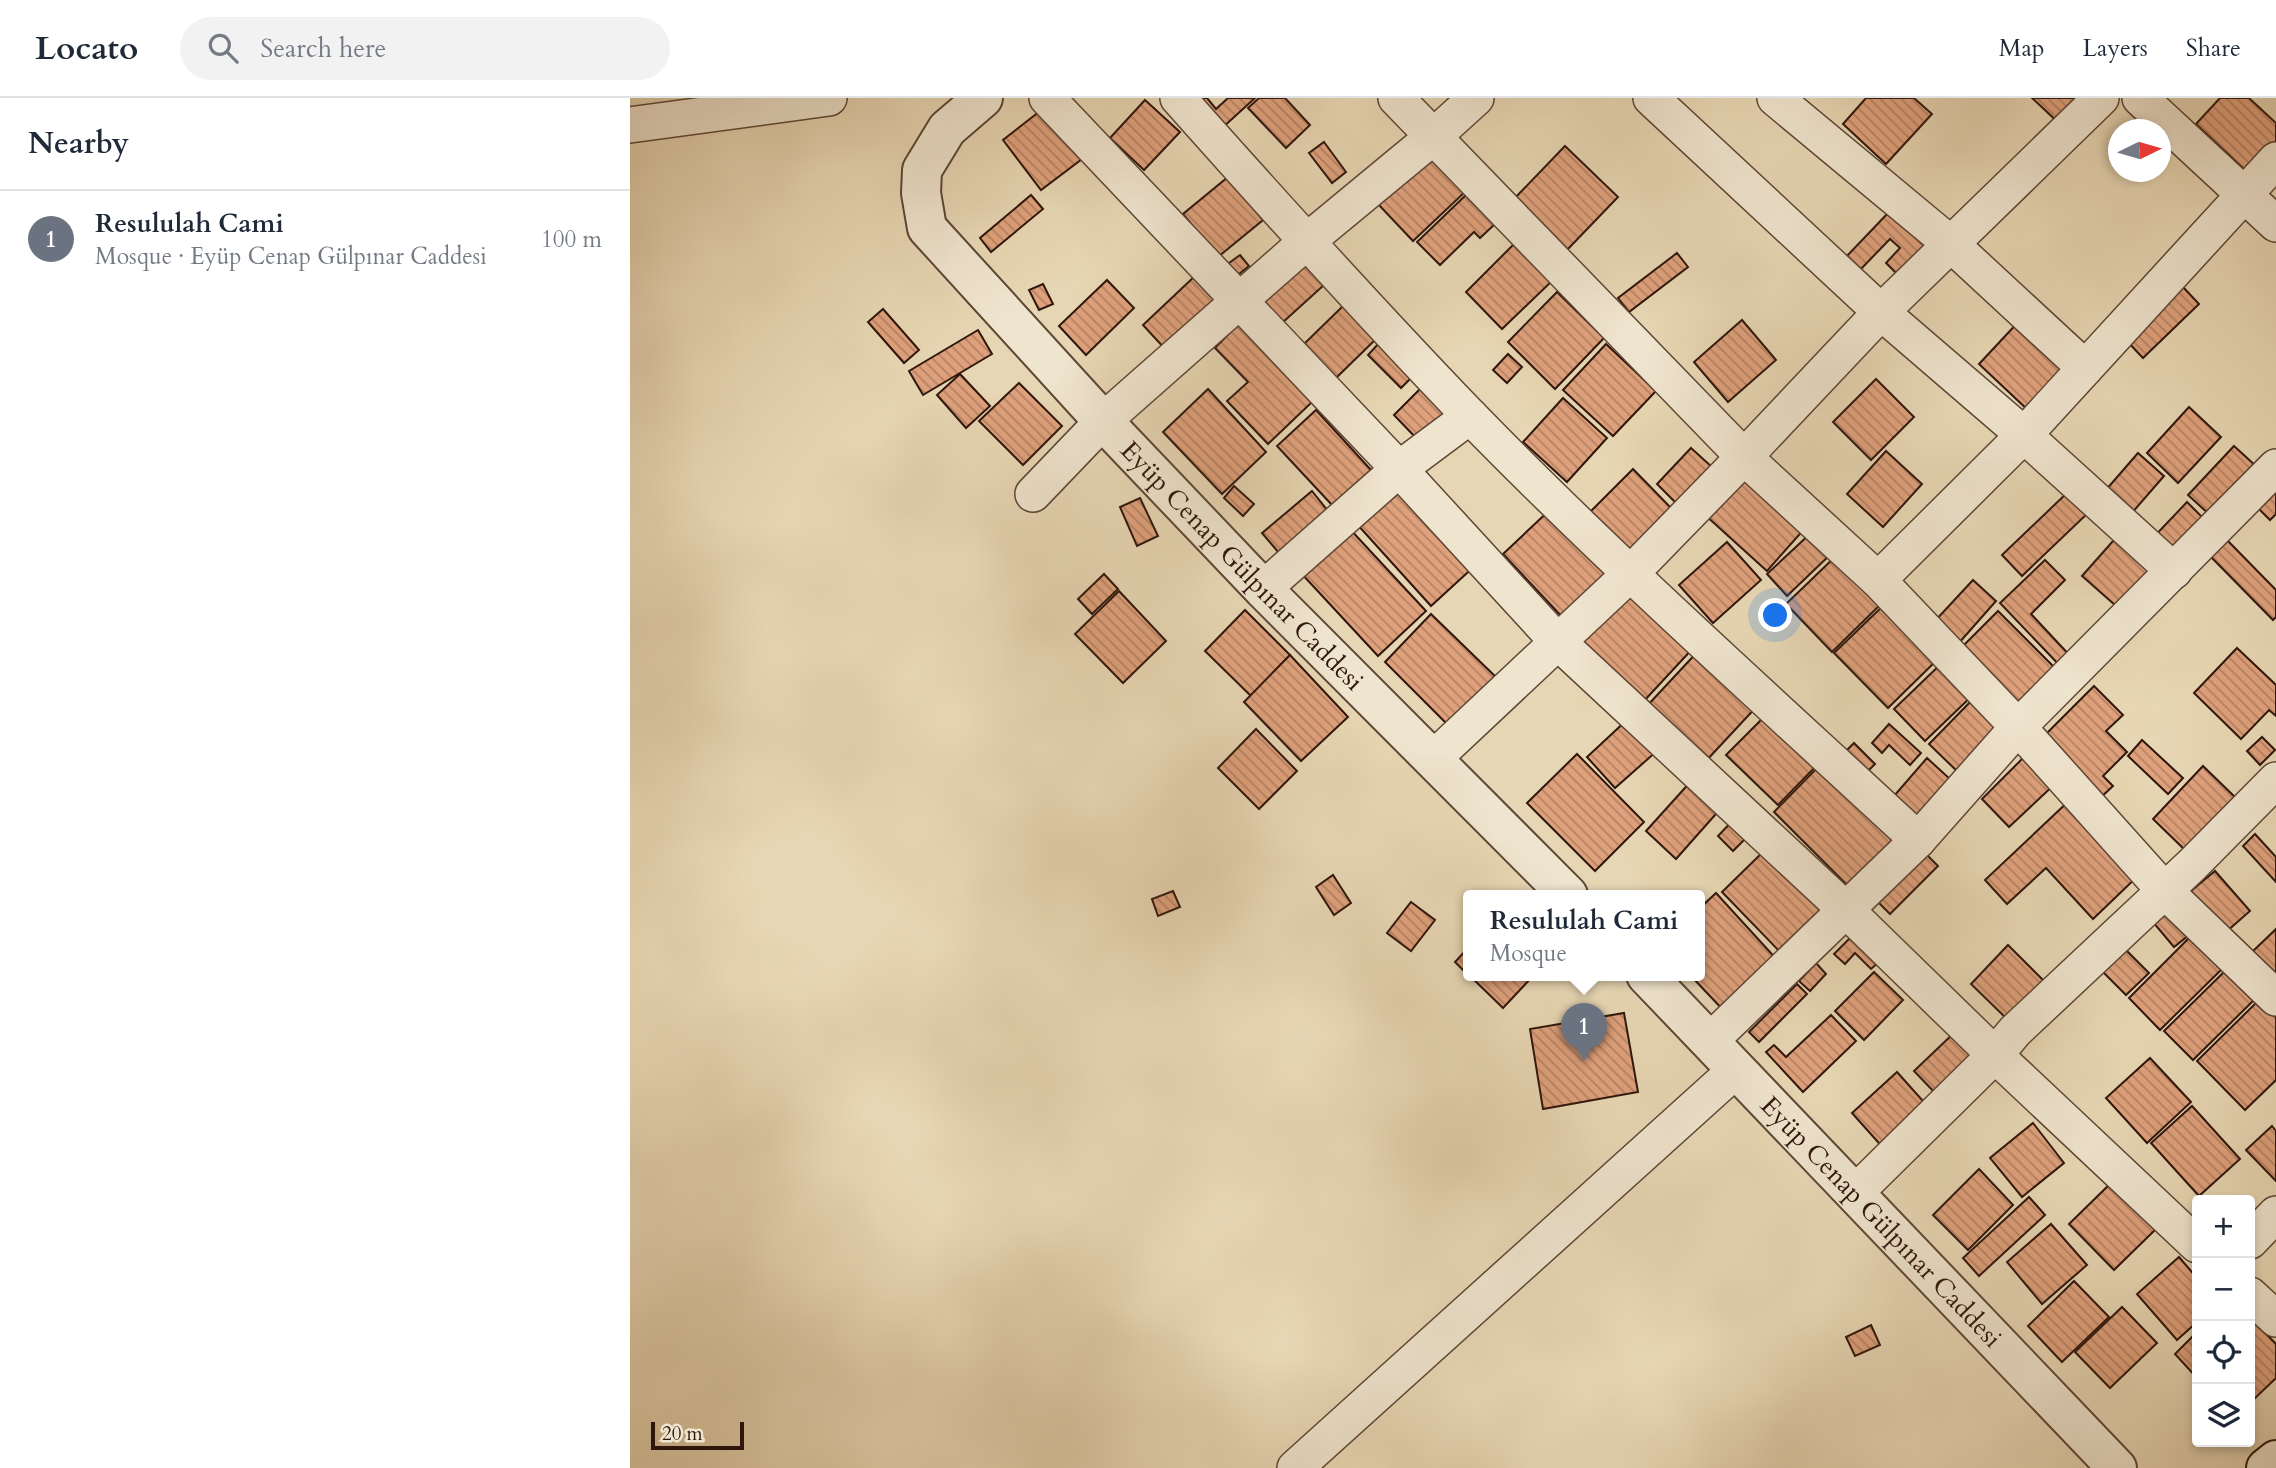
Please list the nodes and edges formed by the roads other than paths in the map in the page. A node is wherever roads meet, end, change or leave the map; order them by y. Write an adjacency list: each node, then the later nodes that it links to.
1 (829, 98): 11 (street)
2 (983, 98): 22 (street, Eyüp Cenap Gülpınar Caddesi)
3 (1047, 98): 18 (street)
4 (1178, 98): 16 (street)
5 (1396, 98): 12 (street)
6 (1476, 98): 12 (street)
7 (1651, 98): 19 (street)
8 (1775, 98): 17 (street)
9 (2101, 98): 17 (street)
10 (2140, 98): 14 (street)
11 (630, 125)
12 (1433, 137): 16 (street); 24 (street)
13 (2276, 160): 14 (street)
14 (2243, 194): 15 (street); 20 (street)
15 (2276, 224)
16 (1306, 242): 18 (street); 21 (street)
17 (1952, 245): 19 (street); 20 (street)
18 (1238, 302): 22 (street); 26 (street)
19 (1881, 312): 23 (street); 24 (street)
20 (2085, 368): 23 (street)
21 (1470, 415): 26 (street); 29 (street)
22 (1103, 421): 27 (street); 31 (street, Eyüp Cenap Gülpınar Caddesi)
23 (2024, 435): 28 (street); 30 (street)
24 (1744, 457): 29 (street); 30 (street)
25 (2276, 467): 28 (street)
26 (1399, 469): 31 (street); 32 (street)
27 (1034, 494)
28 (2174, 571): 33 (street)
29 (1631, 573): 32 (street); 36 (street)
30 (1878, 580): 33 (street)
31 (1263, 589): 34 (street, Eyüp Cenap Gülpınar Caddesi)
32 (1557, 641): 34 (street); 39 (street)
33 (2018, 727): 36 (street); 38 (street)
34 (1434, 758): 37 (street, Eyüp Cenap Gülpınar Caddesi)
35 (2276, 780): 38 (street)
36 (1918, 840): 39 (street)
37 (1563, 890)
38 (2164, 890): 41 (street); 43 (street)
39 (1846, 910): 42 (street); 43 (street)
40 (1652, 981): 42 (street, Eyüp Cenap Gülpınar Caddesi)
41 (2276, 998)
42 (1710, 1041): 44 (street, Eyüp Cenap Gülpınar Caddesi)
43 (1995, 1055): 45 (street); 48 (street)
44 (1737, 1069): 45 (street, Eyüp Cenap Gülpınar Caddesi); 52 (street)
45 (1855, 1193): 53 (street, Eyüp Cenap Gülpınar Caddesi)
46 (2276, 1214): 47 (street)
47 (2255, 1236)
48 (2192, 1240)
49 (2255, 1300): 50 (street)
50 (2276, 1319)
51 (2276, 1460): 54 (street)
52 (1295, 1468)
53 (2117, 1468)
54 (2266, 1468)

